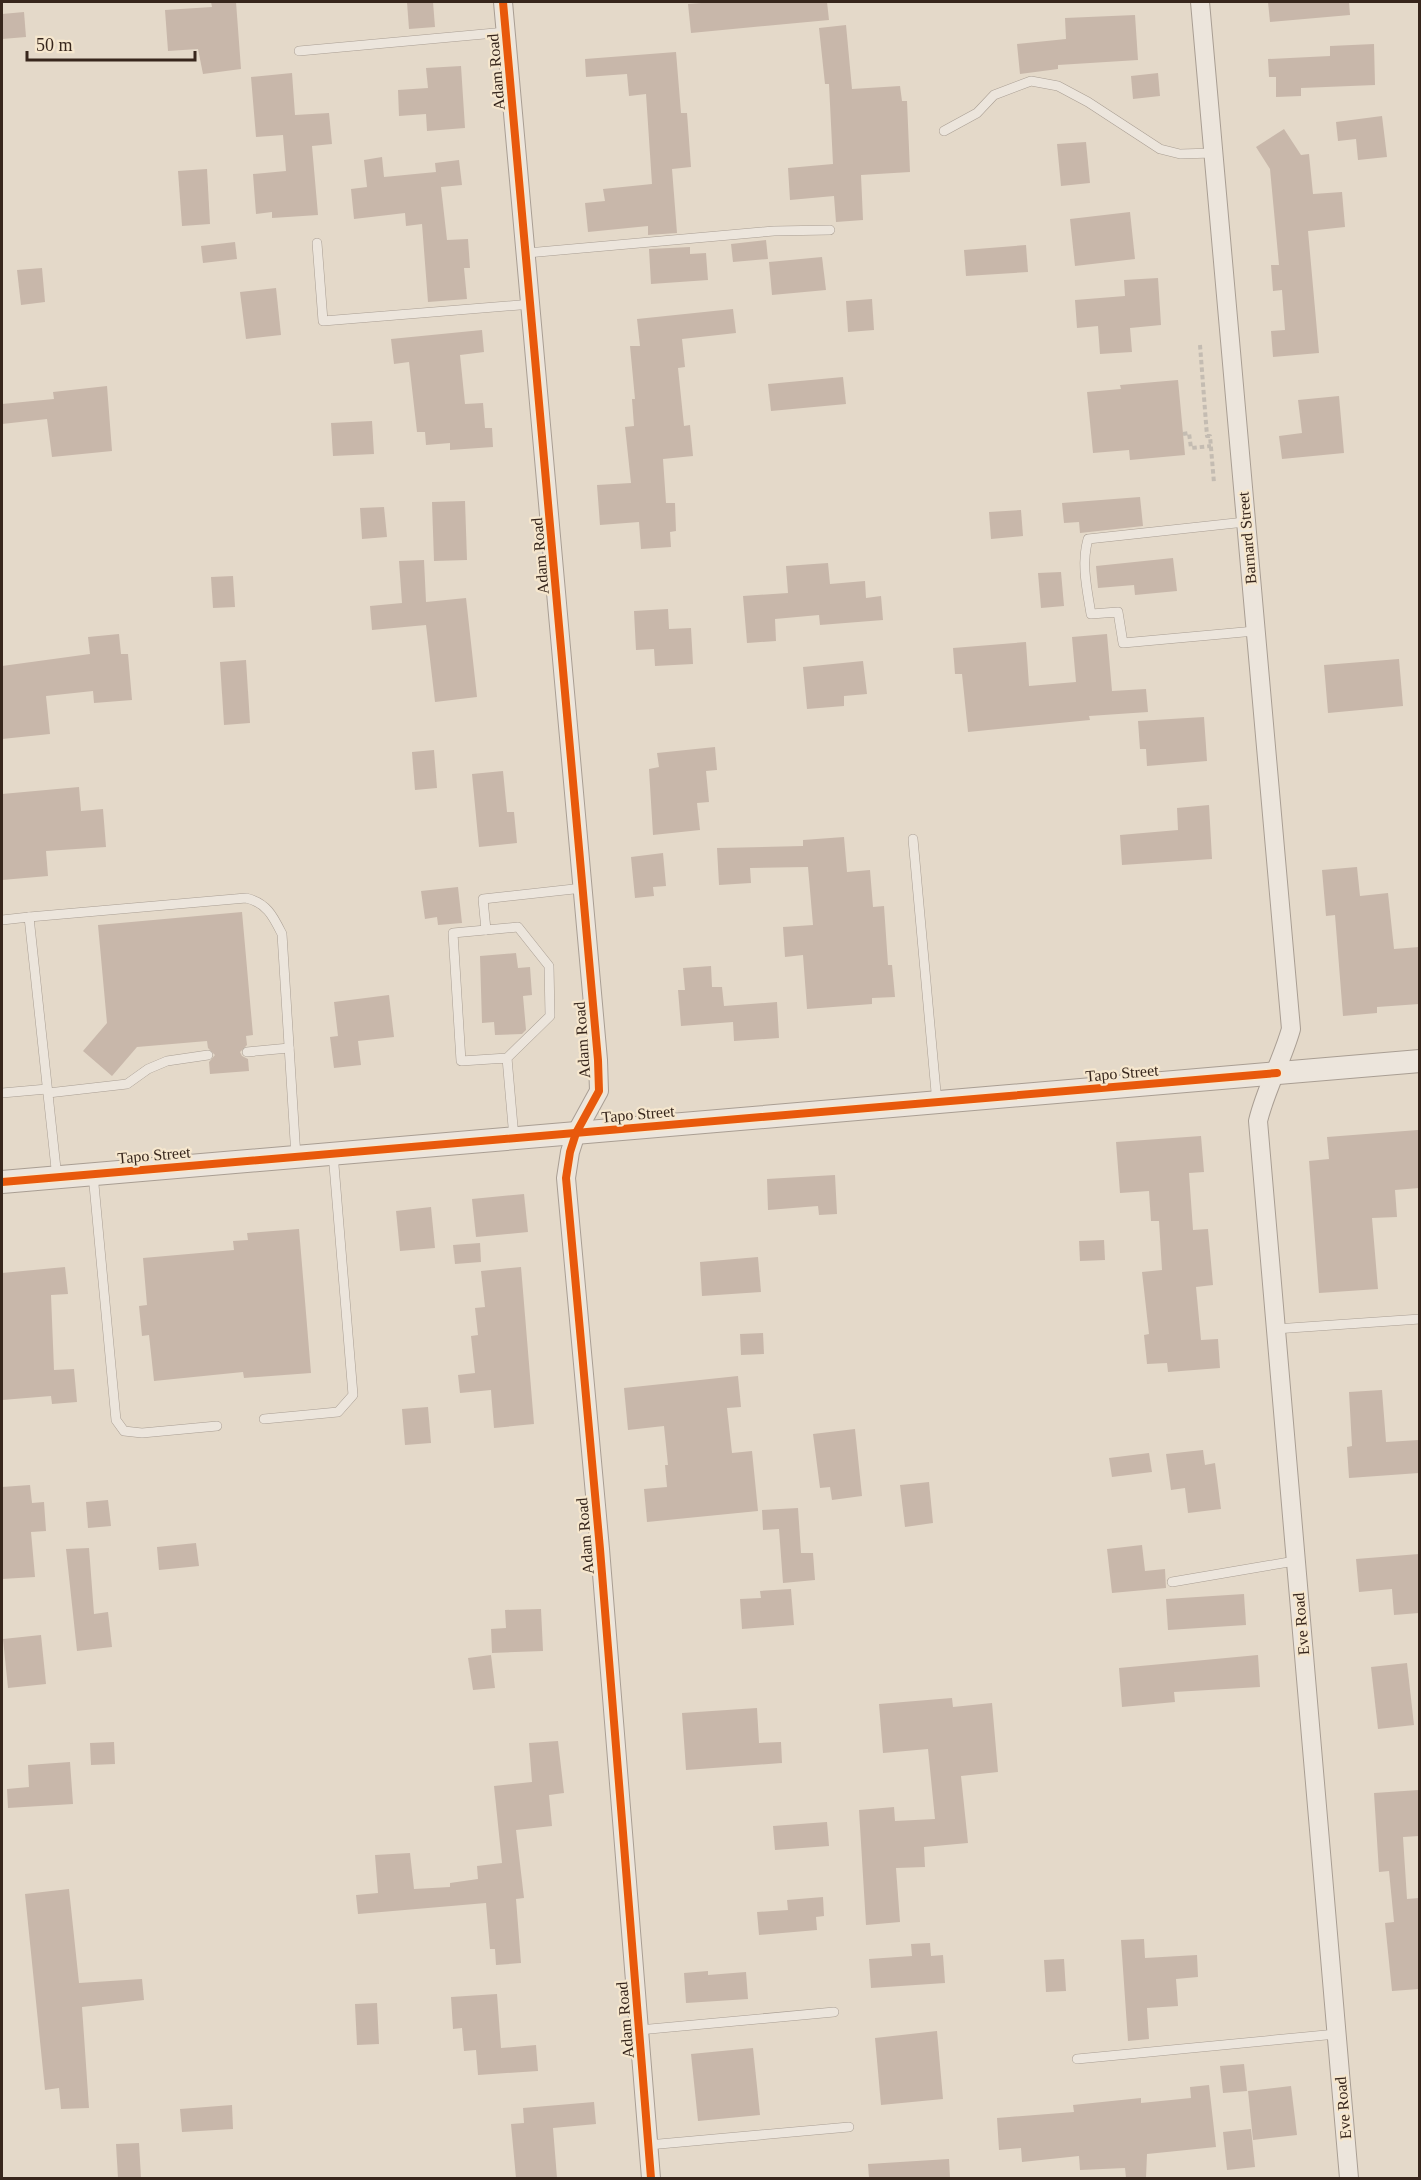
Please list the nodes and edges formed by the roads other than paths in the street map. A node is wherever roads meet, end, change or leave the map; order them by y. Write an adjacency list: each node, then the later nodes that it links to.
1 (503, 2): 3 (street, Adam Road)
2 (1200, 2): 6 (street, Barnard Street)
3 (506, 32): 4 (lane); 9 (street, Adam Road)
4 (299, 51)
5 (944, 131): 6 (lane)
6 (1213, 153): 11 (street, Barnard Street)
7 (830, 230): 9 (lane)
8 (317, 243): 10 (lane)
9 (527, 253): 10 (street, Adam Road)
10 (532, 304): 14 (street, Adam Road)
11 (1245, 522): 12 (street, Barnard Street); 12 (lane)
12 (1255, 631): 23 (street, Barnard Street)
13 (914, 839): 26 (lane)
14 (583, 888): 17 (lane); 27 (street, Adam Road)
15 (29, 917): 16 (lane); 18 (lane); 24 (lane)
16 (2, 920)
17 (486, 930): 21 (lane); 21 (lane)
18 (289, 1048): 19 (lane); 30 (lane)
19 (247, 1052)
20 (208, 1056): 24 (lane)
21 (507, 1058): 28 (lane)
22 (1419, 1061): 23 (street, Tapo Street)
23 (1277, 1073): 26 (street, Tapo Street); 35 (street, Eve Road)
24 (47, 1091): 25 (lane); 32 (lane)
25 (2, 1093)
26 (937, 1103): 27 (street, Tapo Street)
27 (576, 1133): 28 (street, Tapo Street); 41 (street, Adam Road)
28 (514, 1138): 29 (street, Tapo Street)
29 (333, 1153): 30 (street, Tapo Street); 36 (lane)
30 (296, 1157): 31 (street, Tapo Street)
31 (93, 1174): 32 (street, Tapo Street); 37 (lane)
32 (57, 1178): 33 (street, Tapo Street)
33 (2, 1182)
34 (1419, 1319): 35 (lane)
35 (1275, 1329): 38 (street, Eve Road)
36 (264, 1419)
37 (217, 1426)
38 (1295, 1561): 39 (lane); 42 (street, Eve Road)
39 (1172, 1582)
40 (834, 2012): 41 (lane)
41 (639, 2030): 45 (street, Adam Road)
42 (1336, 2034): 43 (lane); 47 (street, Eve Road)
43 (1077, 2059)
44 (849, 2127): 45 (lane)
45 (648, 2145): 46 (street, Adam Road)
46 (651, 2178)
47 (1349, 2178)

